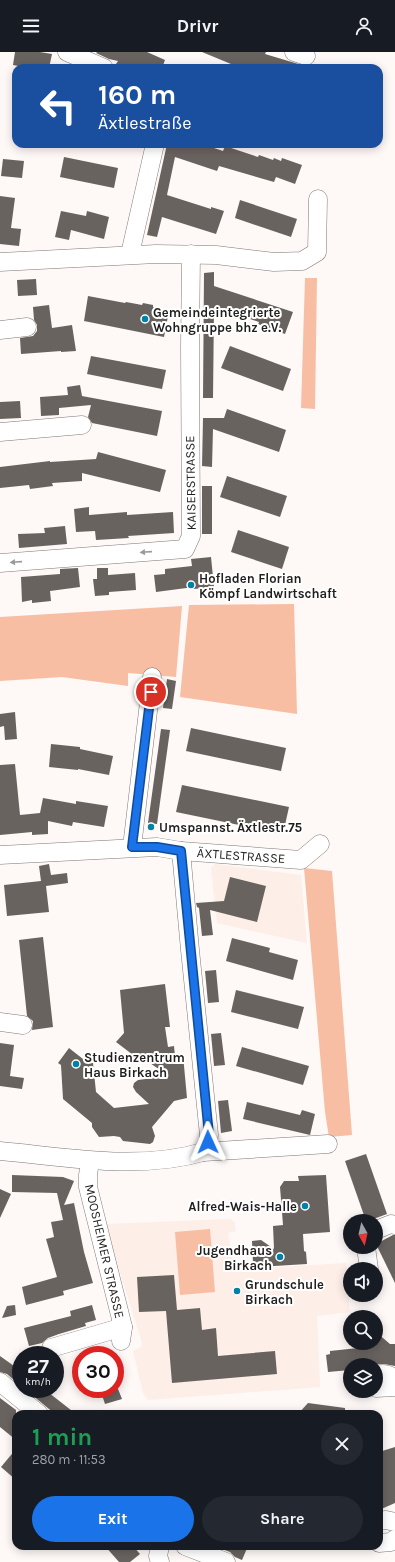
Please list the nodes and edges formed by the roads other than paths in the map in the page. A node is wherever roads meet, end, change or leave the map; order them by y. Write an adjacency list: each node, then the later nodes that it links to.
1 (67, 52): 2 (street)
2 (95, 64)
3 (154, 148): 5 (street)
4 (318, 199): 6 (street)
5 (130, 254): 6 (street); 7 (street)
6 (192, 254): 12 (street, KAISERSTRASSE, one-way to 12)
7 (0, 262)
8 (27, 327): 9 (street)
9 (0, 330)
10 (82, 425): 11 (street)
11 (0, 432)
12 (0, 563)
13 (152, 677): 15 (street)
14 (320, 844): 16 (street, ÄXTLESTRASSE)
15 (132, 847): 16 (street, ÄXTLESTRASSE); 17 (street, ÄXTLESTRASSE)
16 (181, 851): 22 (street)
17 (0, 855)
18 (0, 1022): 19 (street)
19 (23, 1025)
20 (328, 1144): 22 (street)
21 (0, 1151): 23 (street)
22 (203, 1152): 23 (street)
23 (90, 1161): 26 (street, MOOSHEIMER STRASSE)
24 (395, 1225): 25 (street)
25 (383, 1227)
26 (61, 1346)
27 (383, 1374): 28 (street)
28 (395, 1380)
29 (0, 1382): 32 (street)
30 (395, 1387): 31 (street)
31 (383, 1388)
32 (34, 1410)
33 (383, 1520): 34 (street)
34 (395, 1522)
35 (395, 1540): 36 (street)
36 (383, 1543)
37 (159, 1550): 39 (street)
38 (195, 1550): 40 (street)
39 (160, 1562)
40 (226, 1562)

